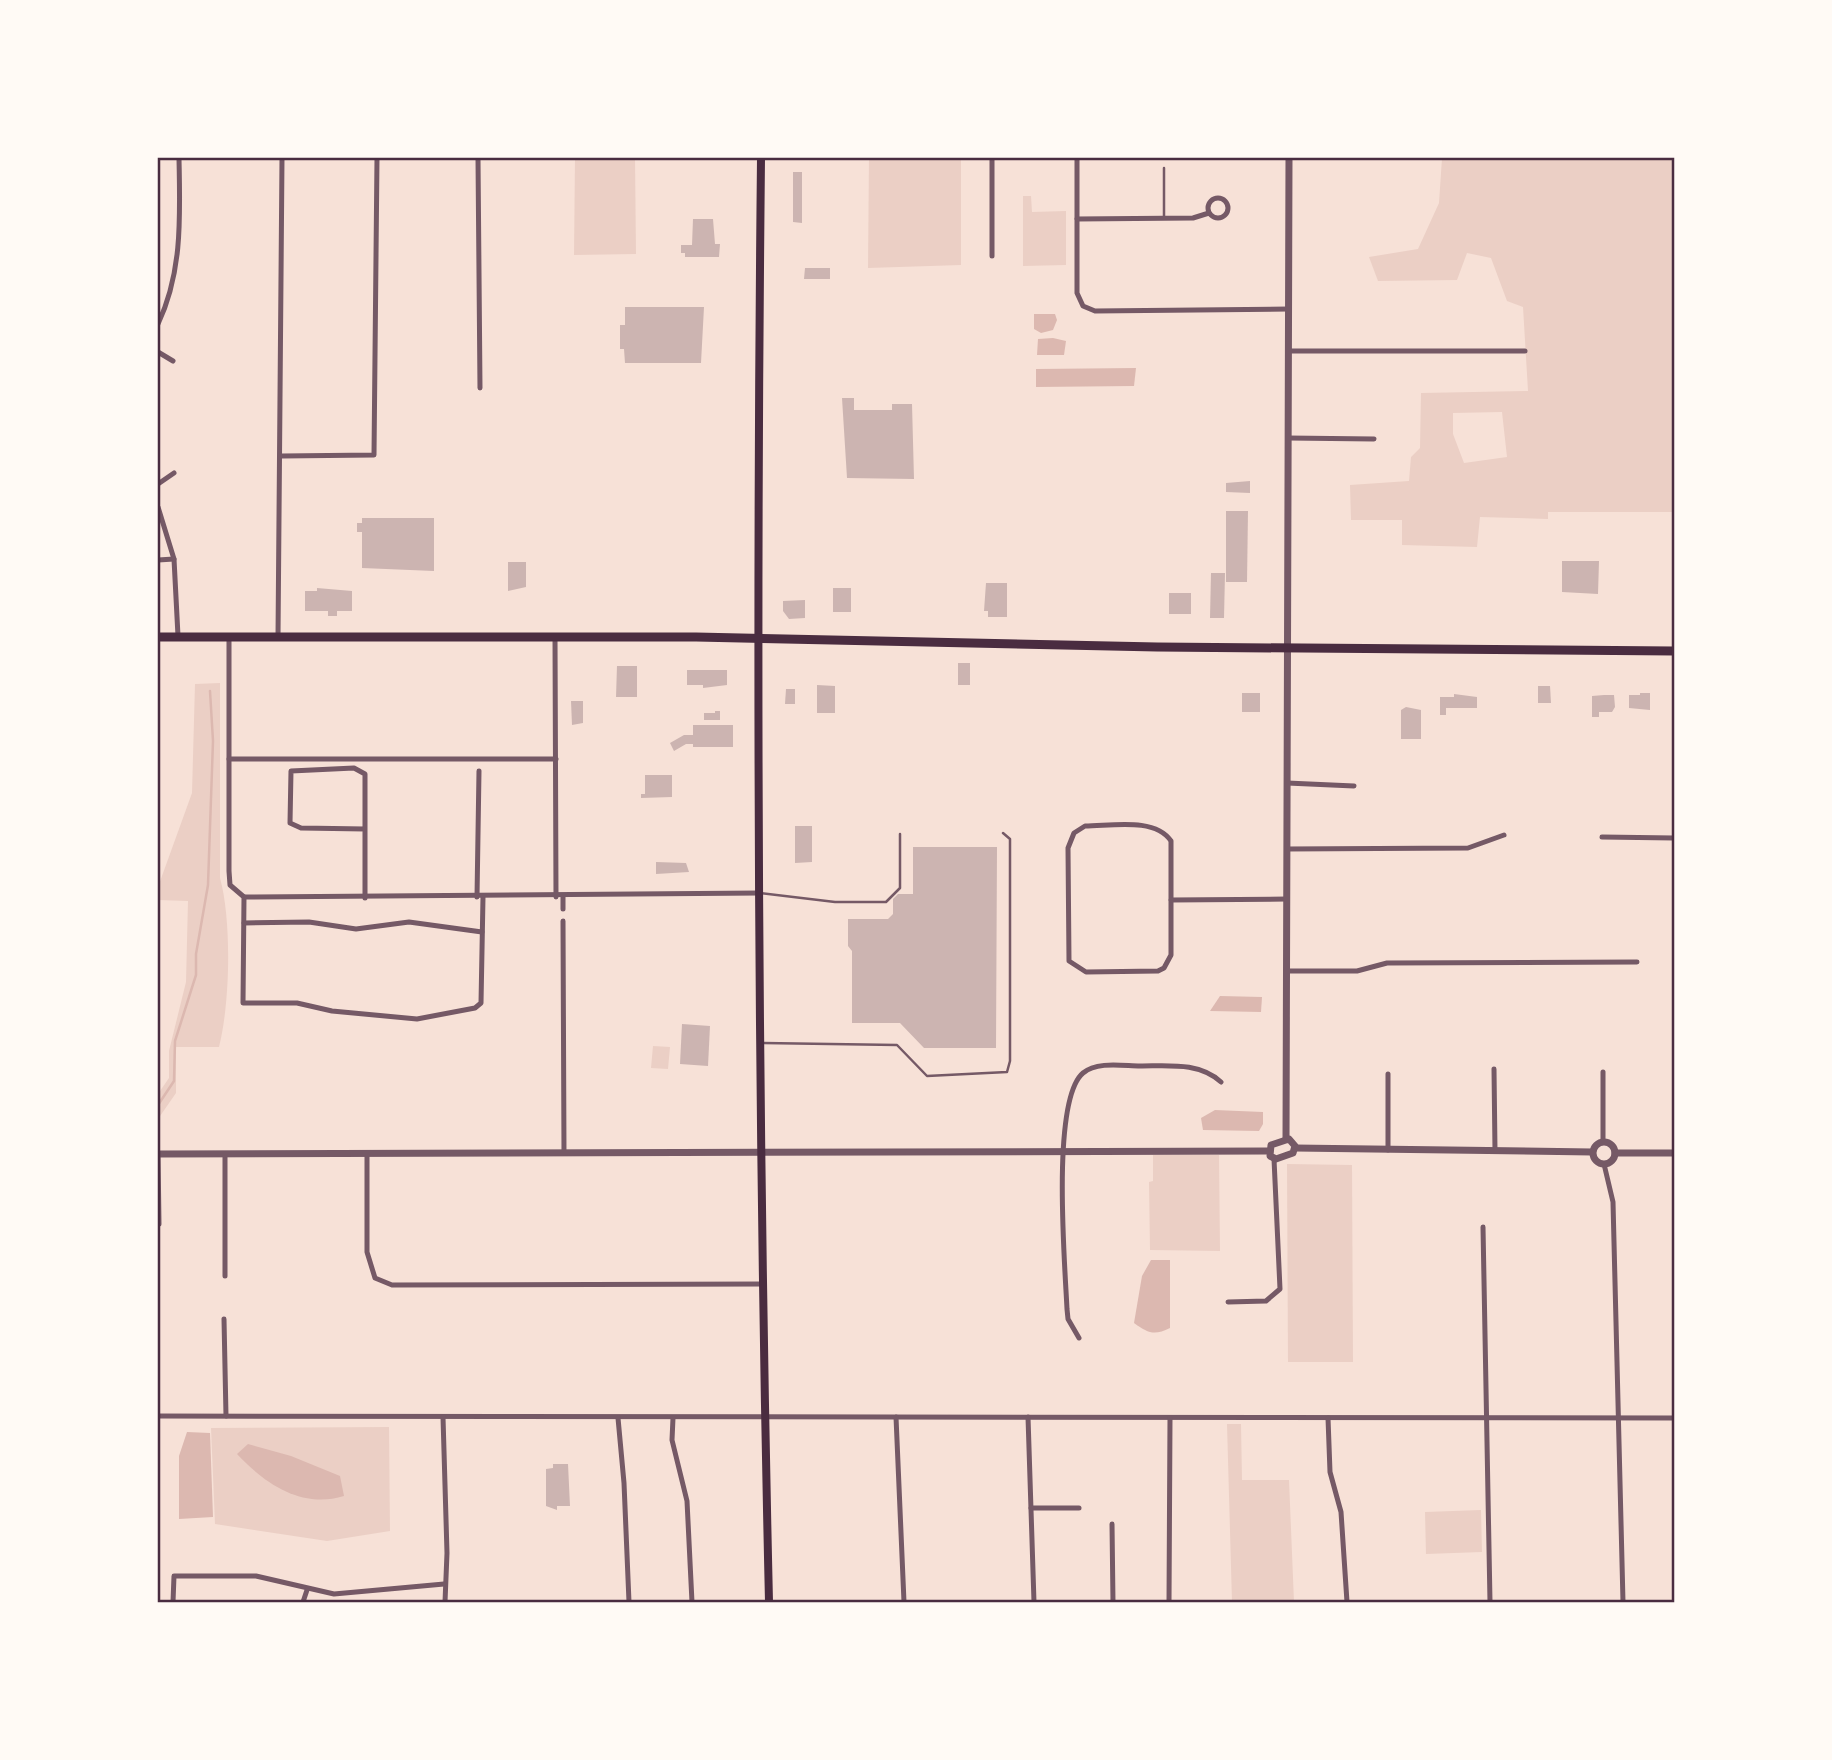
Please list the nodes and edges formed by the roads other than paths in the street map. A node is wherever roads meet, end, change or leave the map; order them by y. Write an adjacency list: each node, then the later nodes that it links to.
1 (179, 158): 15 (street)
2 (282, 158): 23 (street)
3 (377, 158): 23 (street)
4 (478, 158): 20 (street)
5 (761, 158): 34 (main road)
6 (992, 158): 13 (street)
7 (1077, 158): 12 (street)
8 (1289, 158): 14 (street)
9 (1164, 168): 11 (lane)
10 (1209, 213): 11 (street)
11 (1164, 218): 12 (street)
12 (1077, 219): 14 (street)
13 (992, 256)
14 (1289, 309): 16 (street)
15 (158, 324)
16 (1288, 351): 17 (street); 21 (street)
17 (1525, 351)
18 (158, 352): 19 (street)
19 (173, 361)
20 (480, 387)
21 (1288, 438): 22 (street); 35 (street)
22 (1374, 439)
23 (282, 456): 33 (street)
24 (174, 473): 25 (street)
25 (158, 484)
26 (158, 507): 27 (street)
27 (173, 559): 28 (street); 30 (street)
28 (158, 560)
29 (158, 636): 30 (main road)
30 (178, 636): 31 (main road)
31 (229, 636): 33 (main road); 37 (street)
32 (555, 636): 33 (main road); 34 (main road); 38 (street)
33 (278, 637)
34 (758, 638): 35 (main road); 49 (main road)
35 (1288, 647): 36 (main road); 40 (street)
36 (1675, 651)
37 (229, 759): 38 (street); 51 (street)
38 (556, 759): 50 (street)
39 (479, 771): 52 (street)
40 (1287, 783): 41 (street); 48 (street)
41 (1354, 786)
42 (365, 829): 42 (street); 53 (street)
43 (1003, 833): 62 (lane)
44 (900, 834): 49 (lane)
45 (1504, 835): 48 (street)
46 (1602, 837): 47 (street)
47 (1675, 838)
48 (1287, 849): 54 (street)
49 (760, 893): 50 (street); 62 (main road)
50 (560, 896): 52 (street); 56 (street)
51 (244, 897): 53 (street); 58 (street)
52 (480, 897): 53 (street); 59 (street)
53 (365, 898)
54 (1287, 899): 55 (street); 61 (street)
55 (1171, 900): 55 (street)
56 (563, 909)
57 (563, 921): 73 (street)
58 (244, 923): 59 (street); 59 (street)
59 (482, 932)
60 (1637, 962): 61 (street)
61 (1287, 971): 67 (street)
62 (761, 1044): 80 (main road)
63 (1494, 1069): 72 (street)
64 (1603, 1072): 68 (street)
65 (1388, 1074): 70 (street)
66 (1221, 1082): 74 (street)
67 (1286, 1139): 69 (street); 71 (street)
68 (1603, 1142): 75 (street); 76 (street)
69 (1295, 1148): 70 (street); 82 (street)
70 (1388, 1150): 72 (street)
71 (1268, 1151): 74 (street); 82 (street)
72 (1495, 1151): 75 (street)
73 (564, 1152): 80 (street); 81 (street)
74 (1063, 1152): 80 (street); 90 (street)
75 (1592, 1152): 83 (street)
76 (1615, 1153): 77 (street); 83 (street)
77 (1675, 1153)
78 (158, 1154): 79 (street); 84 (street)
79 (225, 1154): 81 (street); 86 (street)
80 (761, 1154): 87 (main road)
81 (367, 1155): 87 (street)
82 (1274, 1158): 88 (street)
83 (1604, 1164): 102 (street)
84 (159, 1224)
85 (1483, 1227): 101 (street)
86 (225, 1276)
87 (763, 1284): 94 (main road)
88 (1228, 1302)
89 (224, 1319): 92 (street)
90 (1079, 1338)
91 (158, 1416): 92 (street)
92 (226, 1416): 93 (street)
93 (443, 1417): 97 (street); 107 (street)
94 (765, 1417): 95 (street); 98 (street); 114 (main road)
95 (896, 1417): 96 (street); 115 (street)
96 (1028, 1417): 99 (street); 104 (street)
97 (618, 1418): 98 (street); 112 (street)
98 (673, 1418): 113 (street)
99 (1170, 1418): 100 (street); 118 (street)
100 (1328, 1418): 101 (street); 119 (street)
101 (1487, 1418): 102 (street); 120 (street)
102 (1618, 1418): 103 (street); 121 (street)
103 (1675, 1418)
104 (1031, 1508): 105 (street); 116 (street)
105 (1079, 1508)
106 (1112, 1524): 117 (street)
107 (444, 1584): 108 (street); 111 (street)
108 (307, 1590): 109 (street); 110 (street)
109 (173, 1602)
110 (303, 1602)
111 (444, 1602)
112 (629, 1602)
113 (692, 1602)
114 (769, 1602)
115 (904, 1602)
116 (1034, 1602)
117 (1112, 1602)
118 (1169, 1602)
119 (1347, 1602)
120 (1490, 1602)
121 (1623, 1602)

